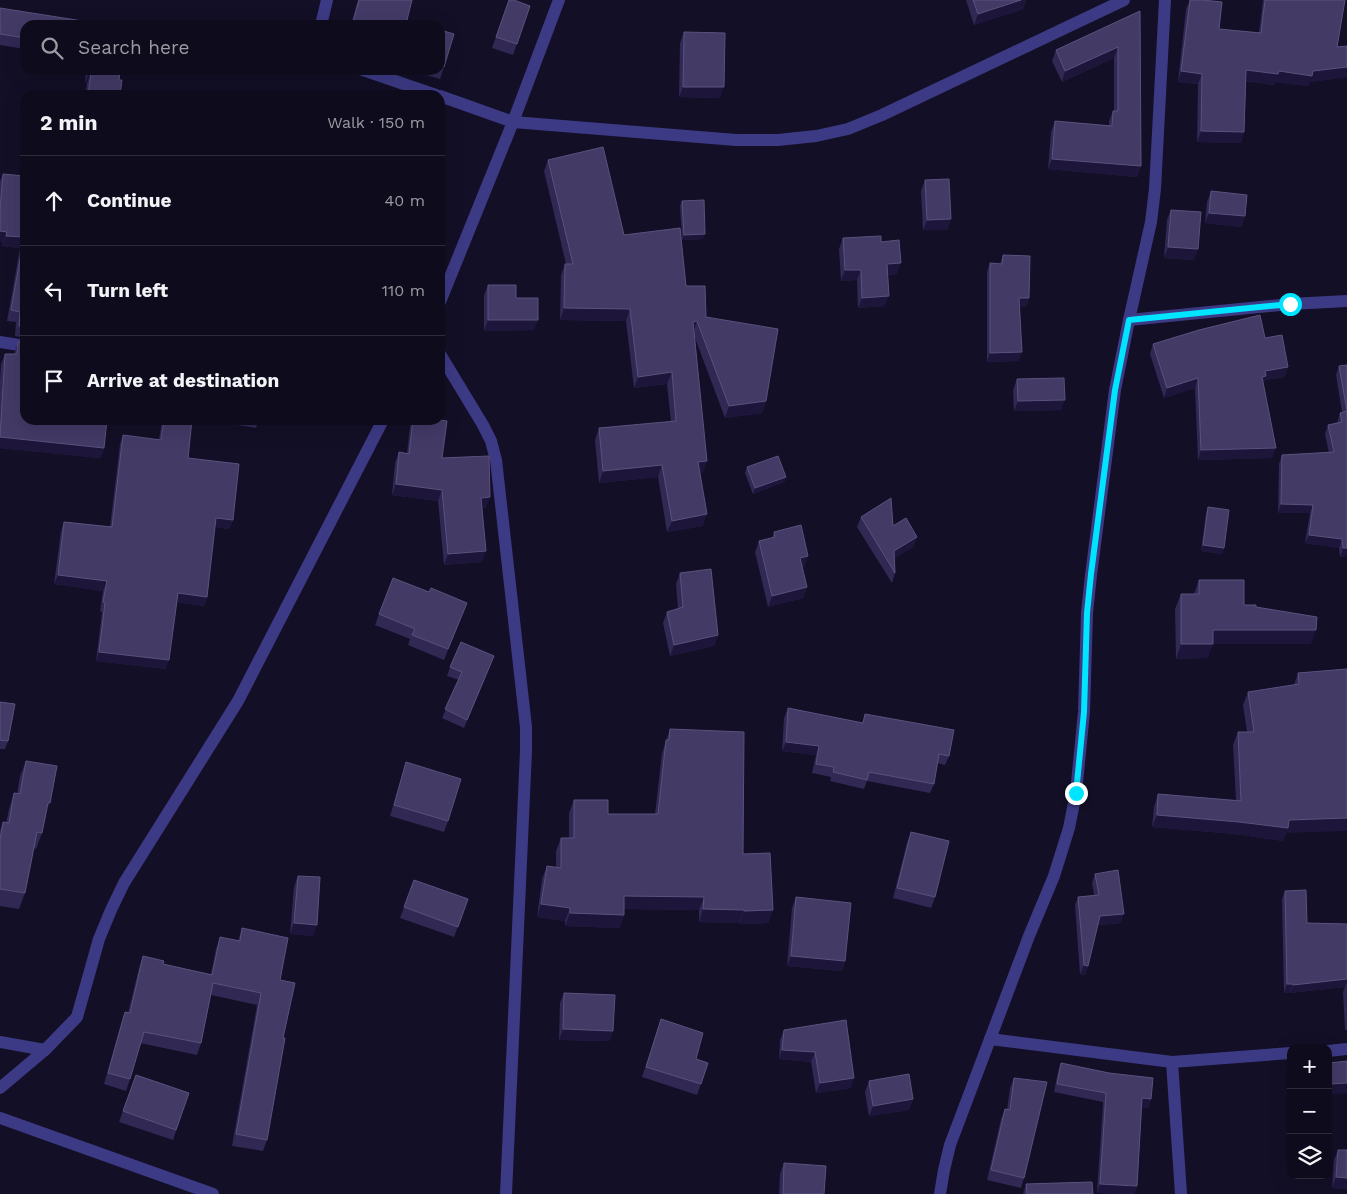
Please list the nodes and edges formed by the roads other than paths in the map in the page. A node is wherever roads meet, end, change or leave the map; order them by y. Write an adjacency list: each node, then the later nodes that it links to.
1 (327, 0): 5 (street)
2 (559, 0): 9 (street)
3 (1124, 0): 9 (street)
4 (1165, 0): 12 (street)
5 (322, 20)
6 (378, 75): 7 (street)
7 (421, 90)
8 (445, 98): 9 (street)
9 (513, 122): 10 (street)
10 (445, 290)
11 (1347, 301): 12 (street)
12 (1129, 320): 17 (street)
13 (0, 342): 14 (street)
14 (20, 345)
15 (445, 362): 27 (street)
16 (380, 425): 20 (street)
17 (990, 1038): 23 (street); 28 (street)
18 (0, 1042): 20 (street)
19 (1347, 1049): 21 (street)
20 (45, 1050): 24 (street)
21 (1332, 1050)
22 (1287, 1053): 23 (street)
23 (1172, 1062): 29 (street)
24 (0, 1088)
25 (0, 1118): 26 (street)
26 (213, 1194)
27 (506, 1194)
28 (940, 1194)
29 (1181, 1194)

